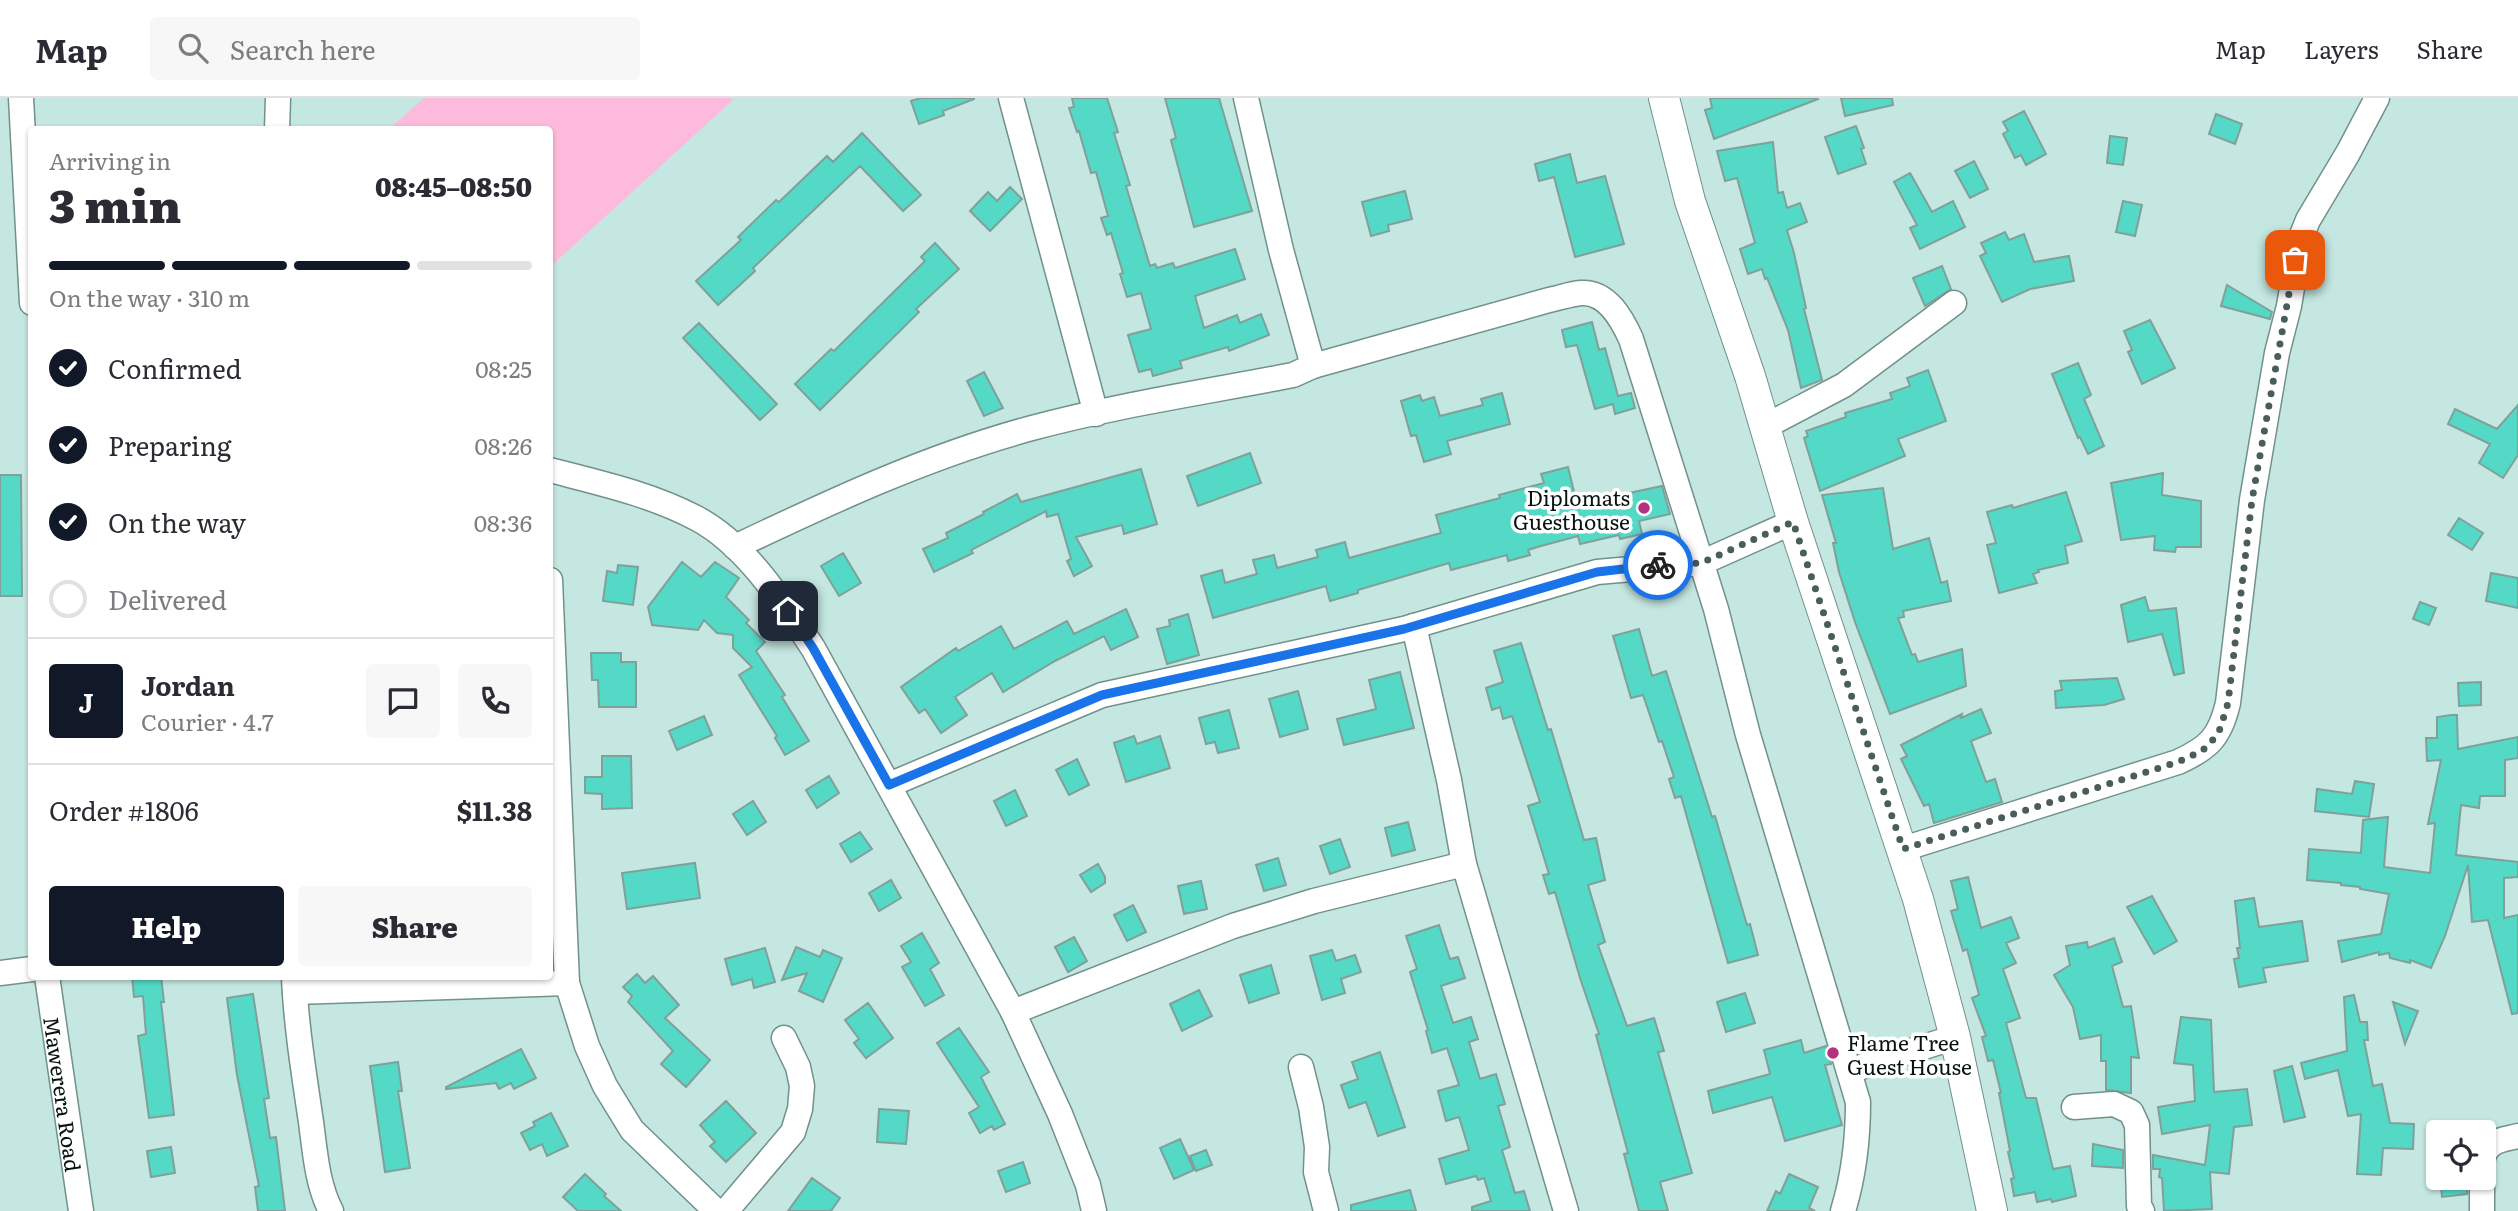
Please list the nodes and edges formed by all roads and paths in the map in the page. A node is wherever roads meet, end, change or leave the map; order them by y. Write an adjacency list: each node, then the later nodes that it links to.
1 (21, 98): 8 (street)
2 (278, 98): 7 (street)
3 (1011, 98): 11 (street)
4 (1246, 98): 10 (street)
5 (1664, 98): 12 (street)
6 (2377, 98): 20 (street)
7 (277, 126)
8 (28, 228)
9 (1954, 303): 12 (street)
10 (1313, 366): 11 (street); 16 (street)
11 (1096, 414): 15 (street)
12 (1764, 427): 14 (street)
13 (553, 471): 15 (street)
14 (1793, 522): 16 (street); 20 (street)
15 (735, 547): 19 (street)
16 (1701, 563): 17 (street); 31 (street)
17 (1415, 626): 19 (street); 21 (street)
18 (553, 647): 25 (street)
19 (889, 785): 27 (street)
20 (1903, 849): 28 (street)
21 (1464, 864): 27 (street); 43 (street)
22 (28, 969): 23 (street)
23 (0, 972)
24 (48, 980): 37 (street, Mawerera Road)
25 (568, 983): 26 (street); 39 (street)
26 (295, 984): 38 (street)
27 (1013, 1012): 41 (street)
28 (1955, 1037): 31 (street); 45 (street)
29 (784, 1038): 40 (street)
30 (1301, 1067): 42 (street)
31 (1849, 1071): 44 (street)
32 (2074, 1107): 46 (street)
33 (2518, 1136): 34 (street)
34 (2496, 1141)
35 (2480, 1190): 36 (street)
36 (2478, 1210)
37 (81, 1211)
38 (331, 1211)
39 (716, 1211)
40 (726, 1211)
41 (1094, 1211)
42 (1326, 1211)
43 (1566, 1211)
44 (1843, 1211)
45 (1992, 1211)
46 (2142, 1211)

